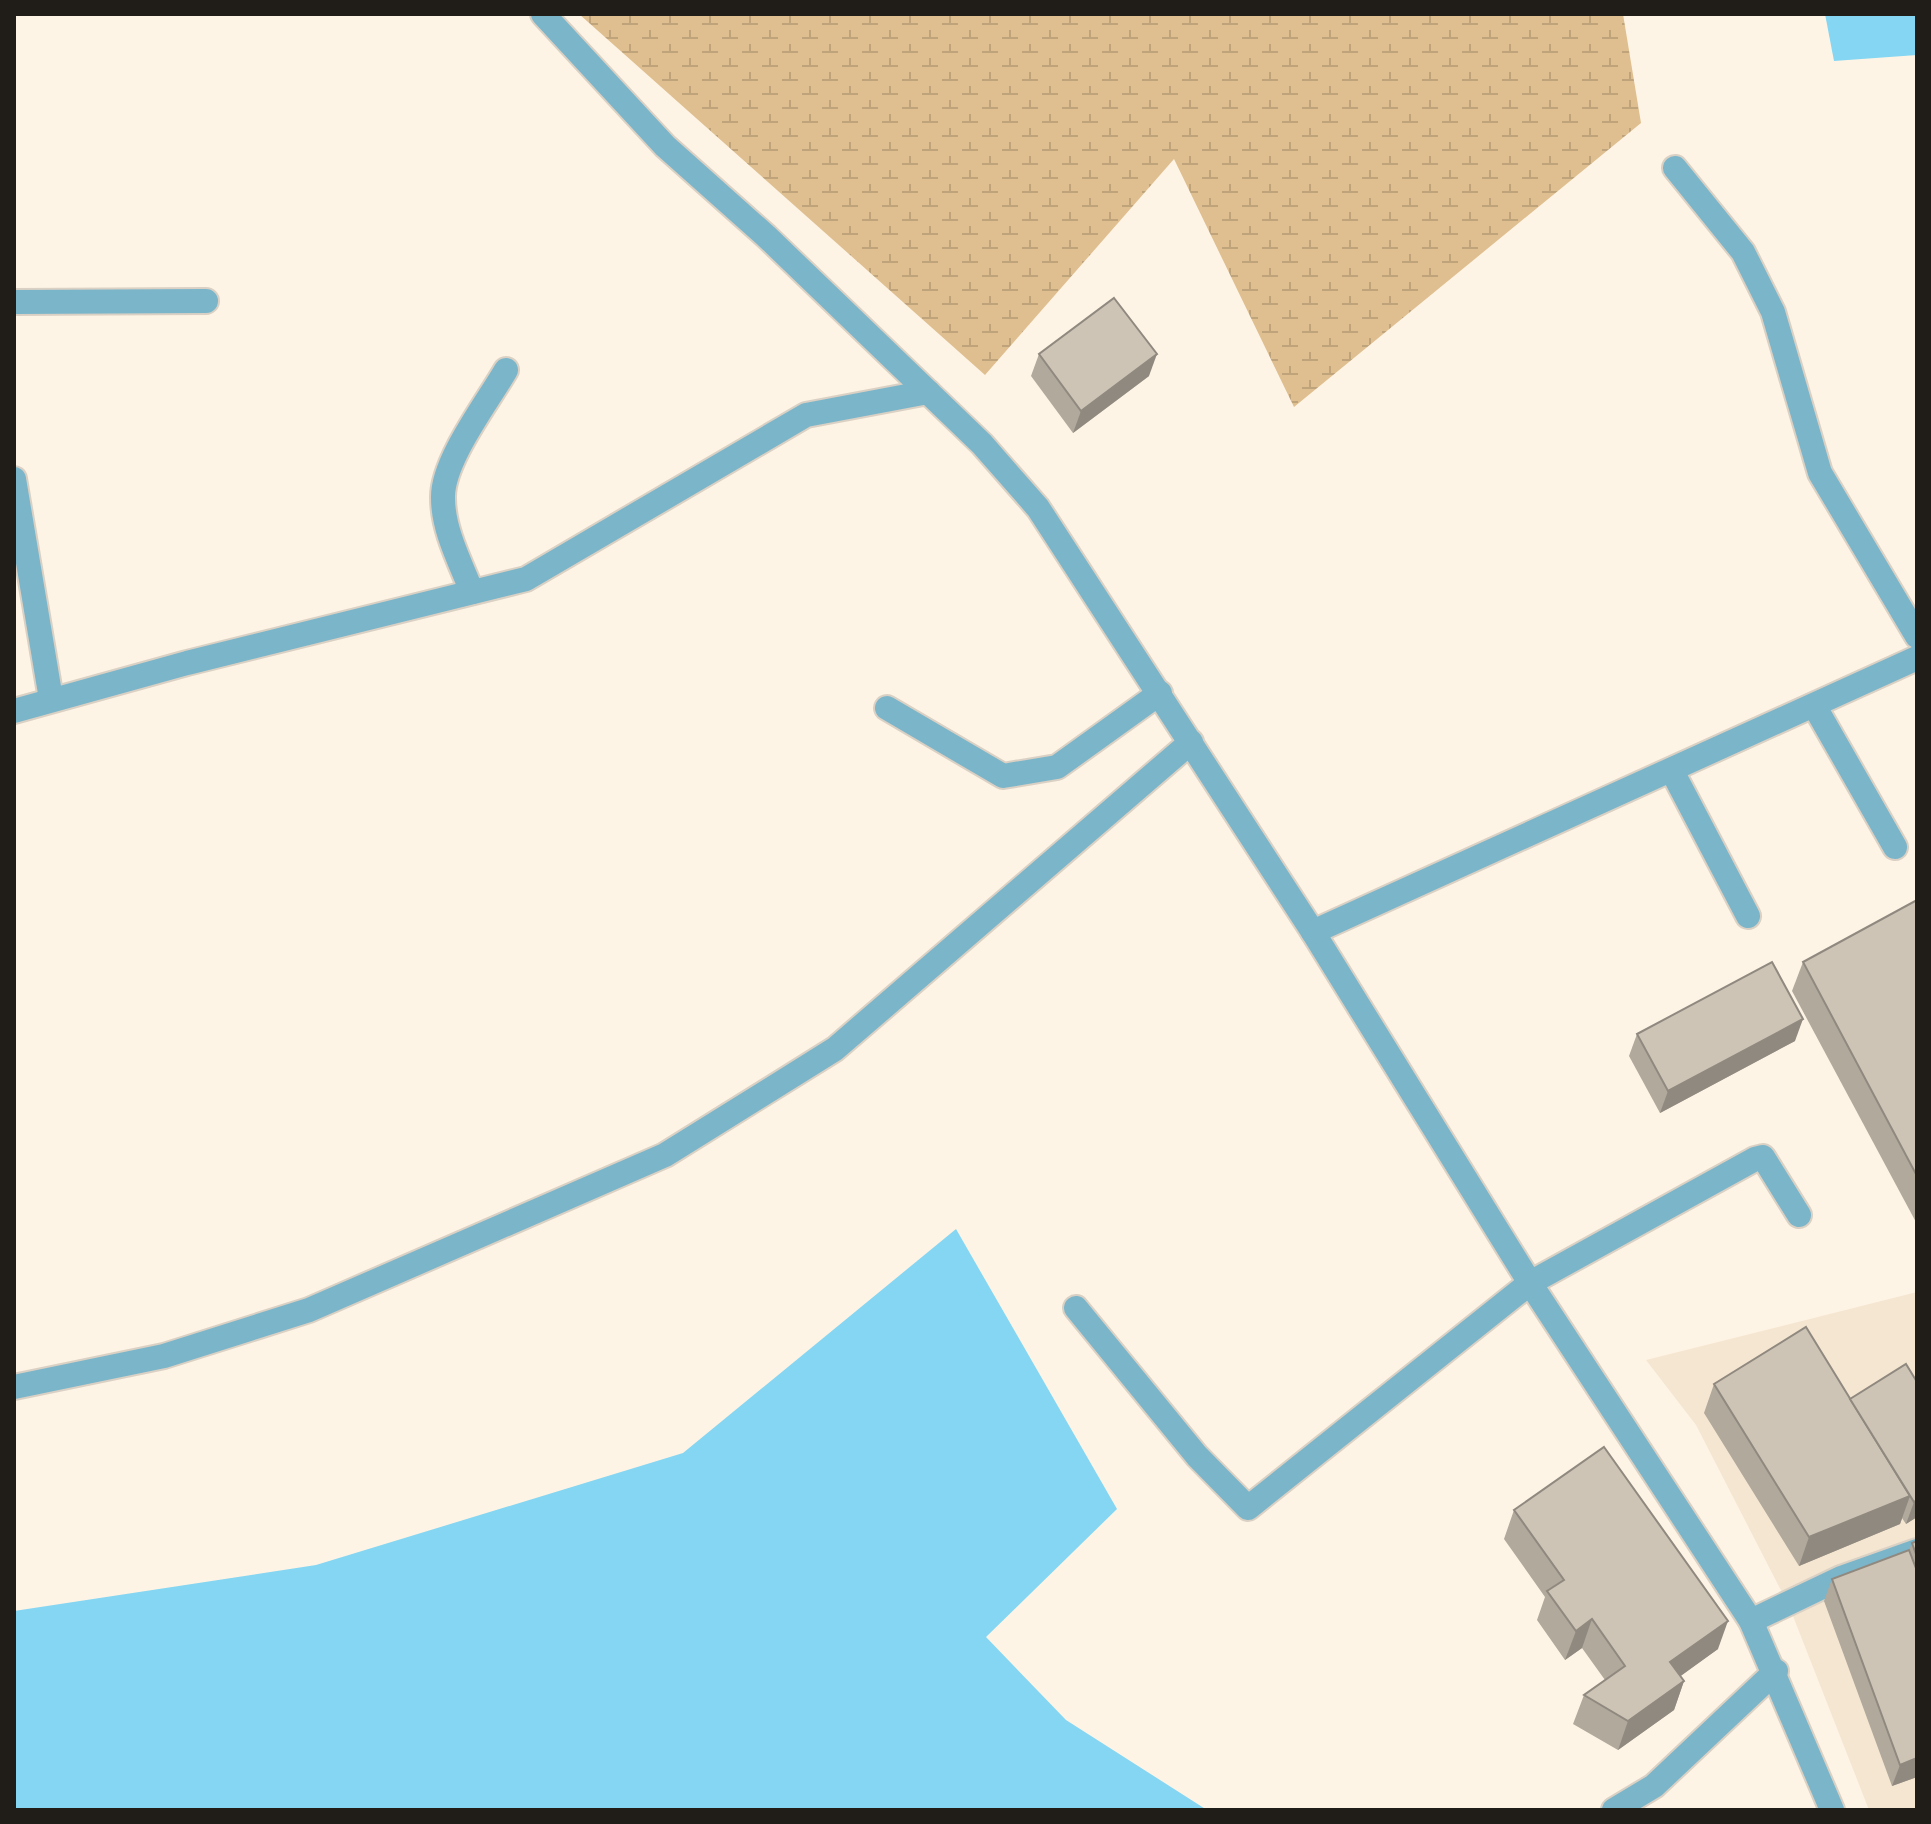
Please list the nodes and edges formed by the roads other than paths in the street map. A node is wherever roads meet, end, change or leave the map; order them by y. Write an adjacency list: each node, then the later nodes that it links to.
1 (543, 14): 6 (street)
2 (1675, 168): 9 (street)
3 (206, 301): 4 (street)
4 (14, 302)
5 (506, 370): 8 (street)
6 (928, 392): 8 (street); 11 (street)
7 (14, 479): 12 (street)
8 (472, 592): 12 (street)
9 (1917, 636)
10 (1917, 658): 13 (street)
11 (1160, 693): 14 (street); 16 (street)
12 (51, 699): 15 (street)
13 (1815, 707): 17 (street); 18 (street)
14 (887, 708)
15 (14, 711)
16 (1191, 742): 20 (street); 24 (street)
17 (1672, 771): 19 (street); 20 (street)
18 (1895, 847)
19 (1748, 916)
20 (1313, 932): 22 (street)
21 (1799, 1215): 22 (street)
22 (1530, 1283): 23 (street); 26 (street)
23 (1076, 1308)
24 (14, 1387)
25 (1917, 1551): 26 (street)
26 (1751, 1621): 27 (street)
27 (1776, 1671): 28 (street); 29 (street)
28 (1614, 1810)
29 (1832, 1810)

